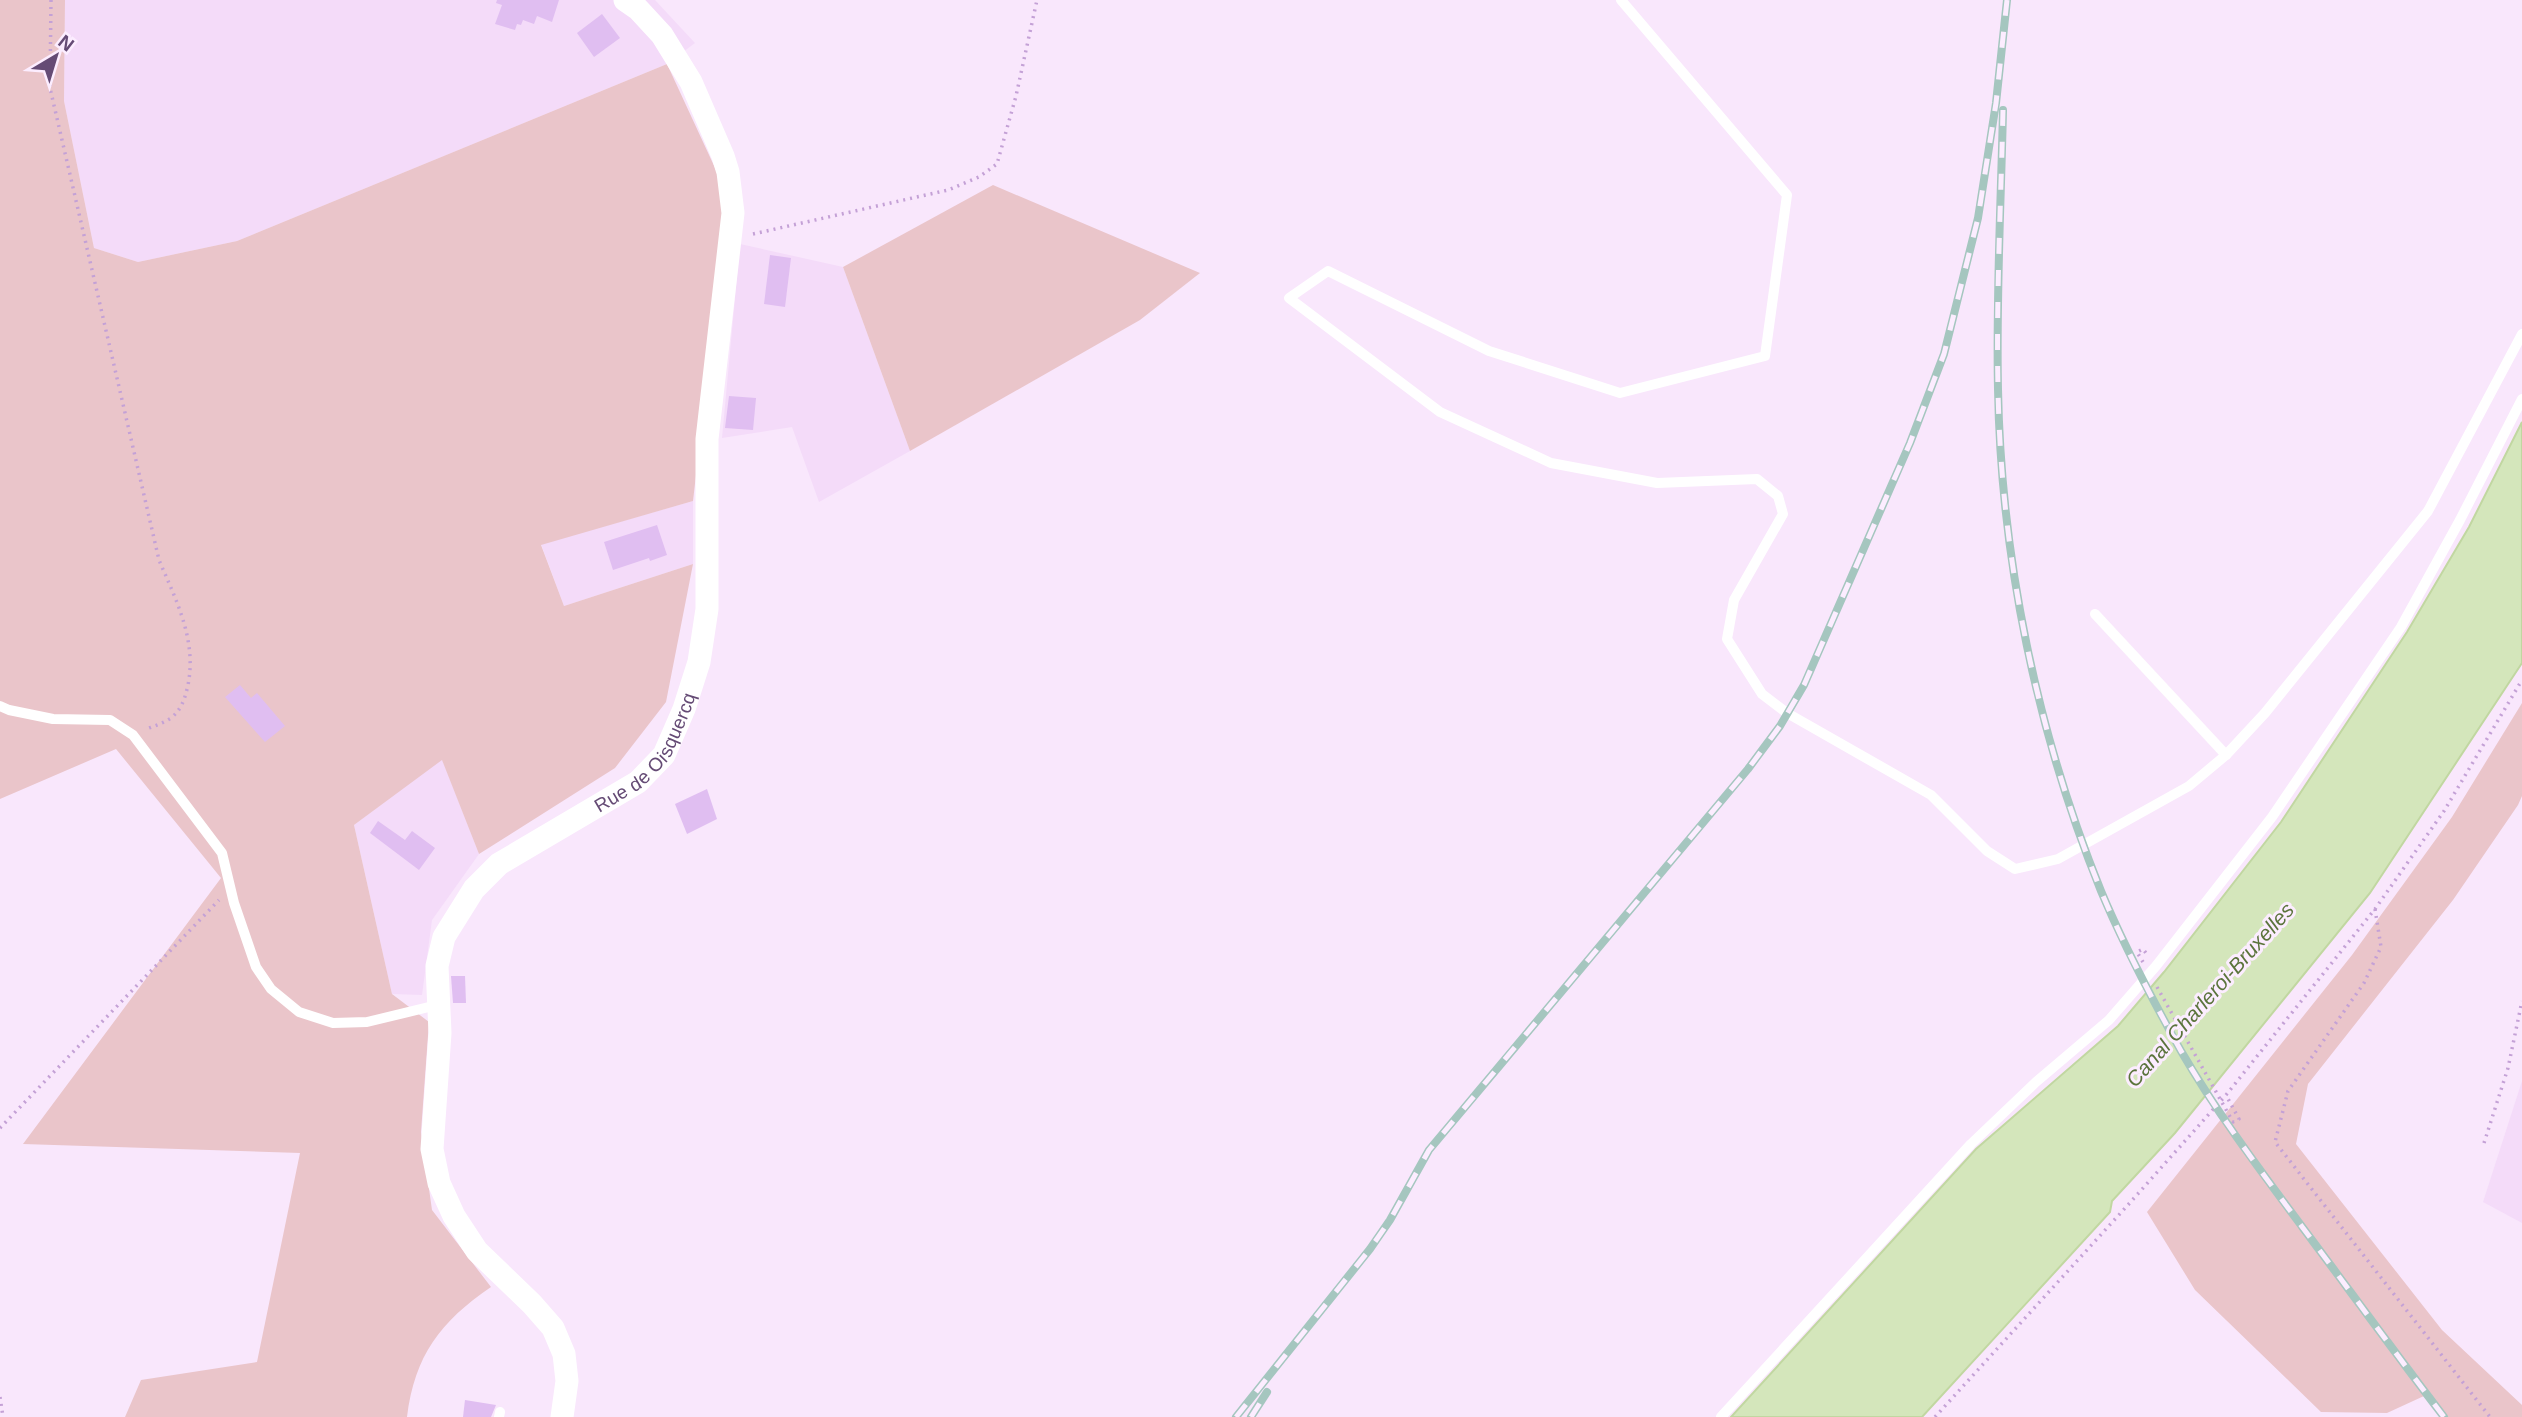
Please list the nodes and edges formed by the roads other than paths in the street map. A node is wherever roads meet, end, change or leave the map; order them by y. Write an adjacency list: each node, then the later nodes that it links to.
1 (625, 0): 8 (street, Rue de Oisquercq)
2 (1620, 0): 7 (lane)
3 (2522, 334): 7 (lane)
4 (2522, 399): 10 (lane)
5 (2095, 614): 7 (lane)
6 (0, 706): 8 (lane)
7 (2226, 755)
8 (437, 1005): 9 (street, Rue de Oisquercq)
9 (562, 1417)
10 (1721, 1417)

